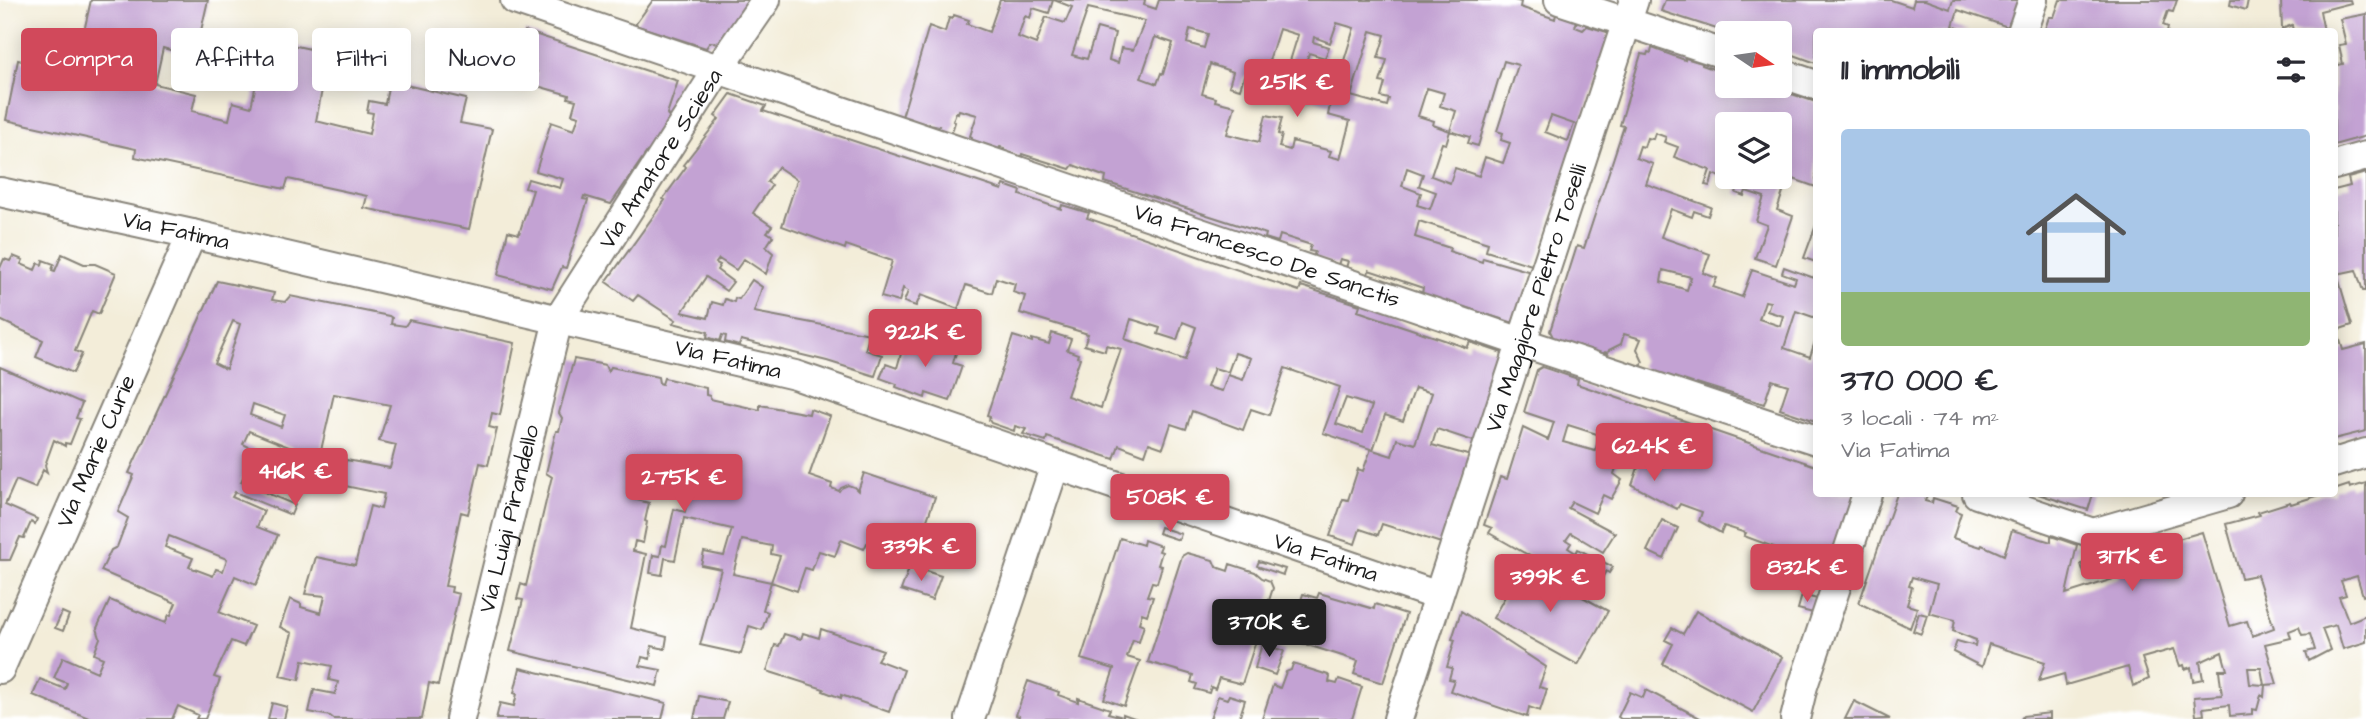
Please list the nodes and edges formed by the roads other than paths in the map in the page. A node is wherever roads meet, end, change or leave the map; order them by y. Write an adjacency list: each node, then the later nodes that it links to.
1 (515, 0): 8 (street, Via Francesco De Sanctis)
2 (766, 0): 8 (street, Via Amatore Sciesa)
3 (1559, 0): 5 (street)
4 (2033, 0): 6 (street)
5 (1630, 11): 7 (street); 16 (street, Via Maggiore Pietro Toselli)
6 (2023, 28)
7 (1715, 50)
8 (719, 68): 15 (street, Via Amatore Sciesa); 16 (street, Via Francesco De Sanctis)
9 (1792, 77): 10 (street)
10 (1813, 84)
11 (2366, 156): 12 (street)
12 (2338, 164)
13 (0, 192): 14 (street, Via Fatima)
14 (192, 234): 15 (street, Via Fatima); 25 (street, Via Marie Curie)
15 (558, 320): 20 (street, Via Fatima); 26 (street, Via Luigi Pirandello)
16 (1521, 342): 17 (street, Via Francesco De Sanctis); 24 (street, Via Maggiore Pietro Toselli)
17 (1813, 439)
18 (2366, 453): 19 (street)
19 (2338, 462)
20 (1055, 465): 24 (street, Via Fatima); 27 (street)
21 (1866, 497): 29 (street)
22 (1985, 497): 23 (street)
23 (2218, 497)
24 (1438, 596): 28 (street, Via Maggiore Pietro Toselli)
25 (0, 669)
26 (460, 719)
27 (970, 719)
28 (1398, 719)
29 (1795, 719)

